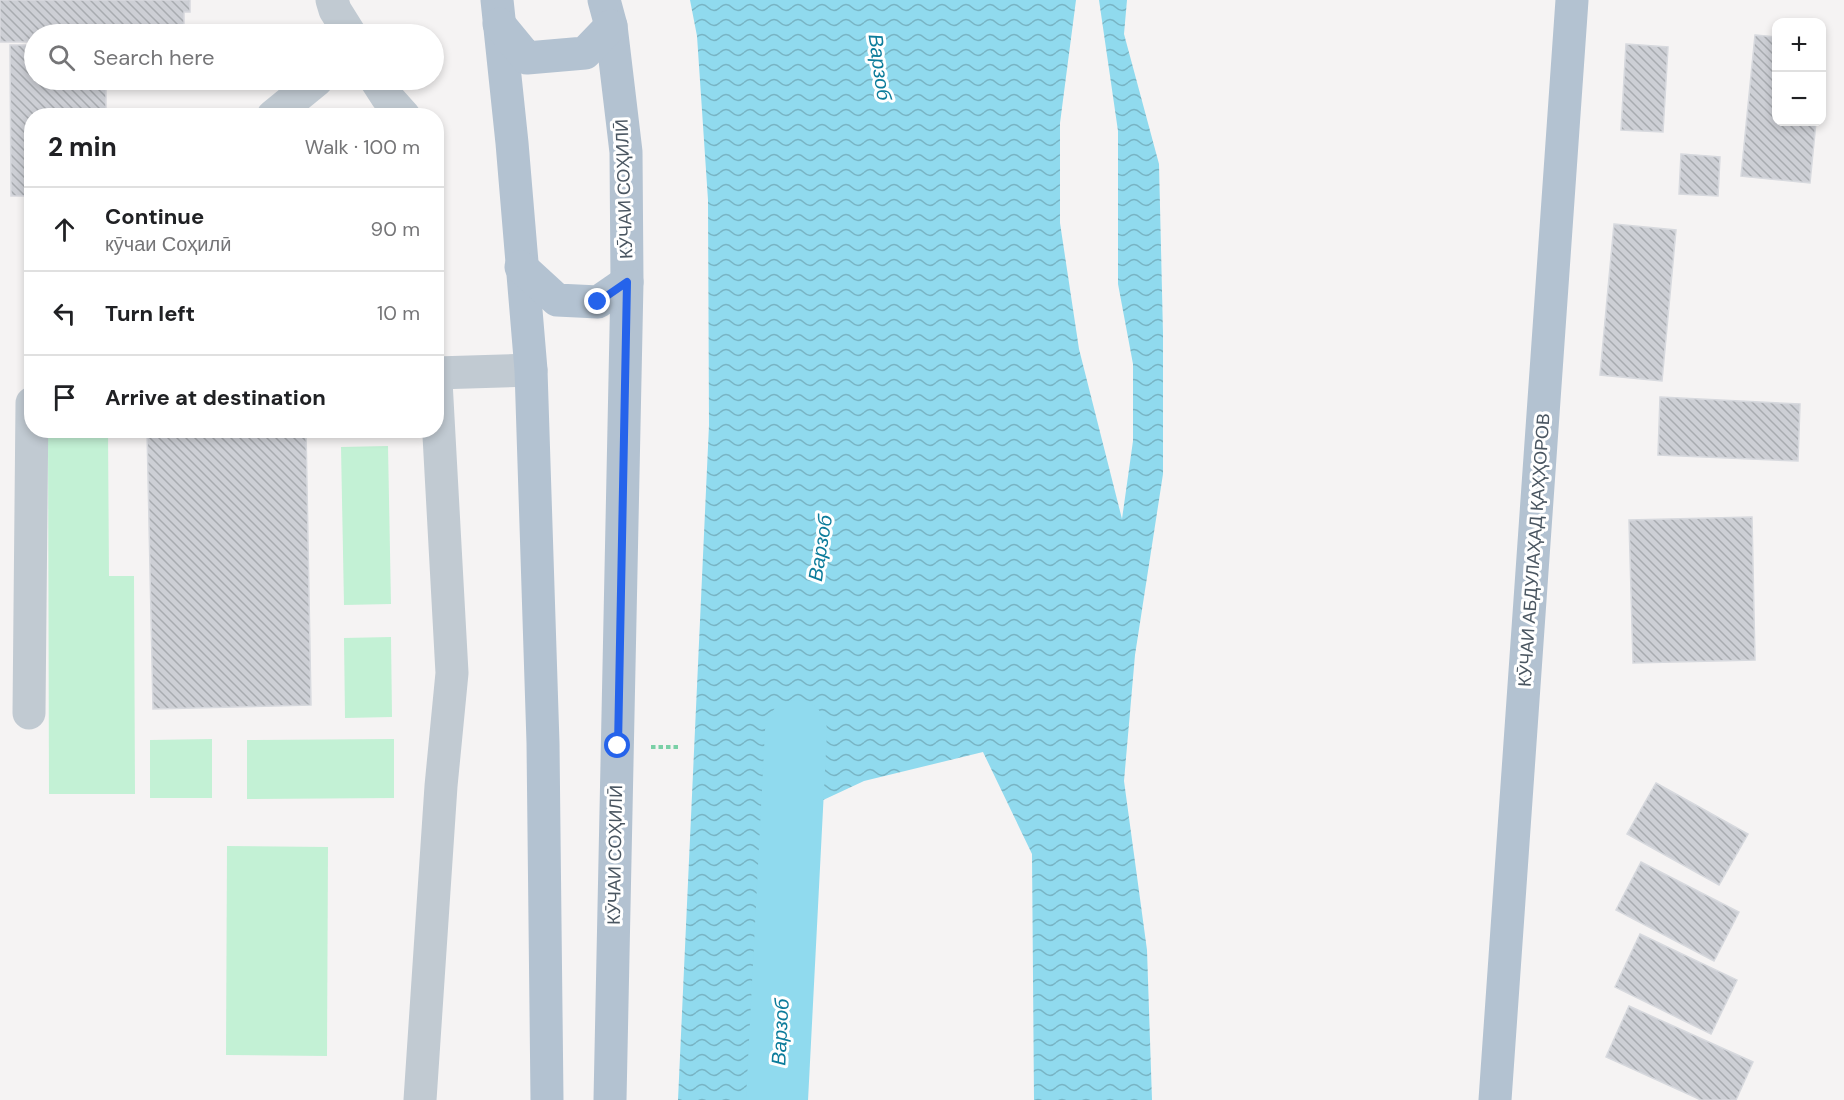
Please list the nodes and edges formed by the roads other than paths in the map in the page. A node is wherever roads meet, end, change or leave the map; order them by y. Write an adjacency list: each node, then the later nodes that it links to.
1 (332, 0): 5 (lane)
2 (1572, 0): 20 (main road, КӮЧАИ АБДУЛАҲАД ҚАҲҲОРОВ)
3 (498, 12): 4 (main road); 10 (main road)
4 (607, 13): 11 (main road, КӮЧАИ СОҲИЛӢ)
5 (344, 24)
6 (305, 90): 8 (lane)
7 (382, 90): 9 (lane)
8 (283, 108)
9 (397, 108)
10 (521, 267): 11 (main road); 12 (main road)
11 (627, 282): 19 (main road, КӮЧАИ СОҲИЛӢ)
12 (531, 370): 13 (lane); 18 (main road)
13 (444, 373)
14 (32, 438): 16 (lane)
15 (439, 438): 17 (lane)
16 (28, 713)
17 (420, 1100)
18 (547, 1100)
19 (610, 1100)
20 (1495, 1100)

